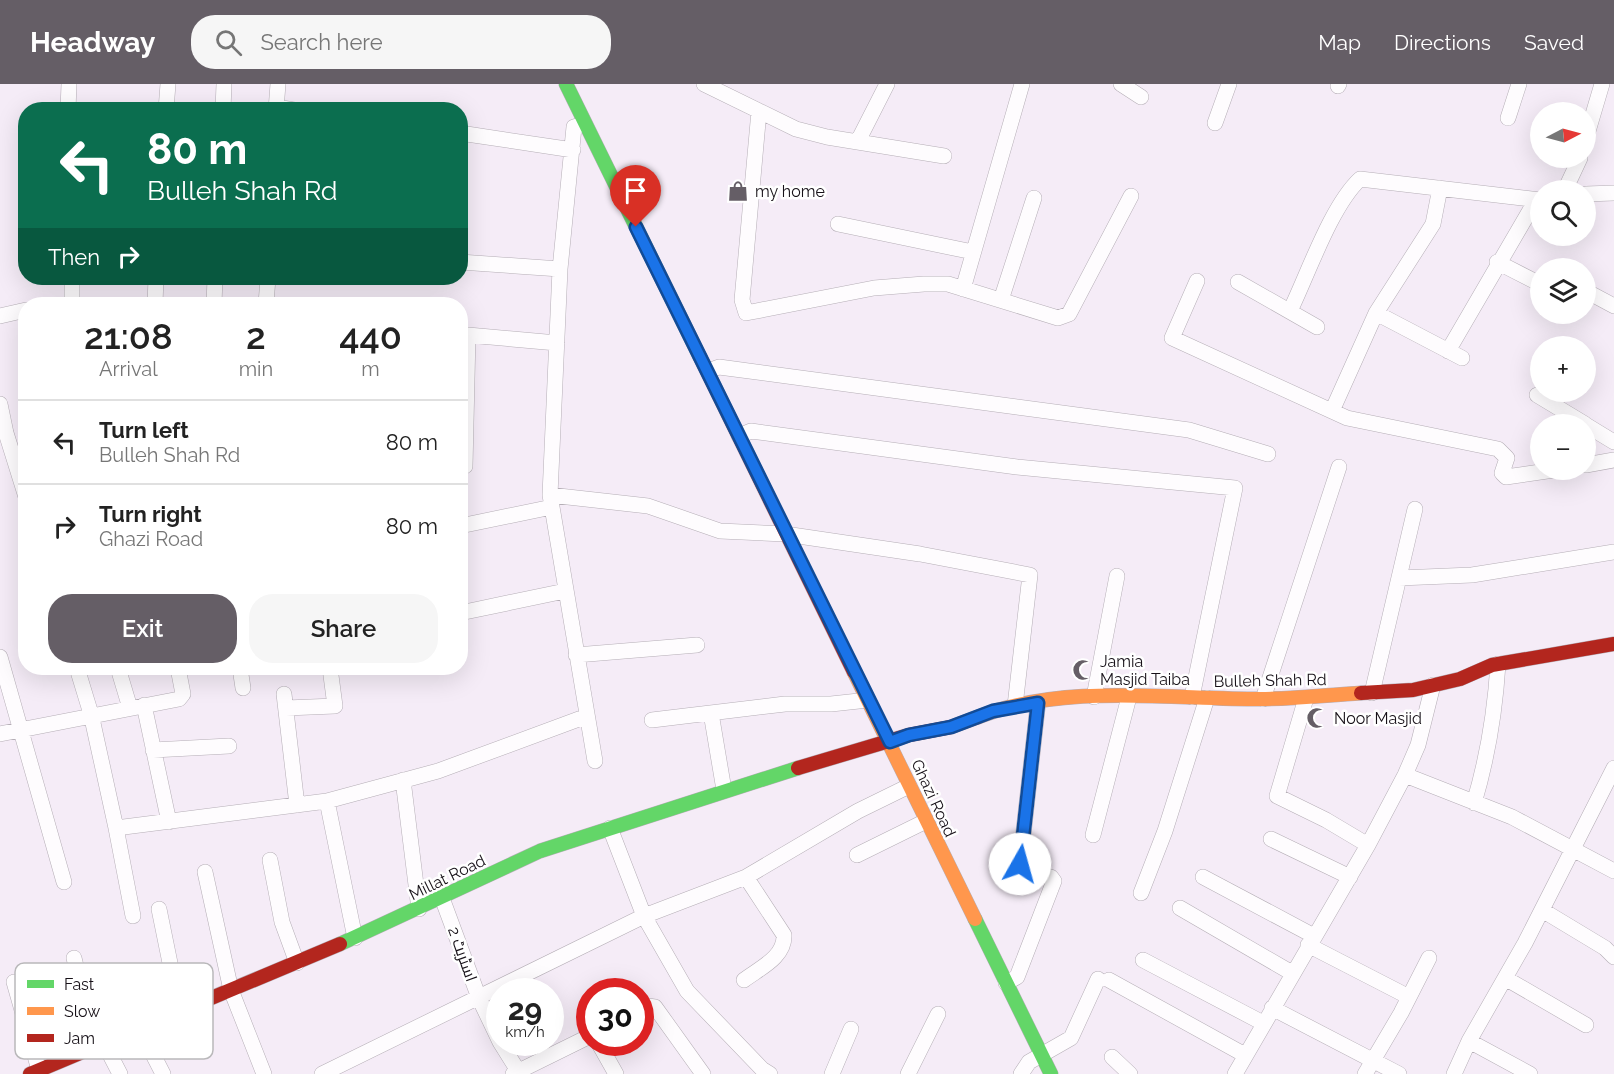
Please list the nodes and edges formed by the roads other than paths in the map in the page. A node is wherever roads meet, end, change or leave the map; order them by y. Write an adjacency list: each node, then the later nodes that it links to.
1 (69, 84): 14 (street)
2 (168, 84): 15 (street)
3 (224, 84): 16 (street)
4 (278, 84): 17 (street)
5 (566, 84): 22 (street, Ghazi Road)
6 (704, 84): 19 (street)
7 (887, 84): 24 (street)
8 (1022, 84): 35 (street)
9 (1121, 84): 13 (street)
10 (1229, 84): 21 (street)
11 (1519, 84): 20 (street)
12 (1602, 84): 18 (street)
13 (1141, 97)
14 (68, 102)
15 (167, 102)
16 (223, 102)
17 (276, 102)
18 (1596, 104)
19 (759, 111): 24 (street); 42 (street)
20 (1508, 118)
21 (1215, 123)
22 (584, 124): 25 (street); 53 (street, Ghazi Road)
23 (468, 135): 25 (street)
24 (858, 141): 26 (street)
25 (573, 150): 38 (street)
26 (944, 156)
27 (1440, 189): 32 (street); 46 (street); 48 (street)
28 (1614, 193): 29 (street)
29 (1596, 194)
30 (1131, 196): 44 (street)
31 (1034, 198): 44 (street)
32 (1530, 199)
33 (1530, 214): 36 (street)
34 (838, 224): 35 (street)
35 (973, 252): 42 (street)
36 (1497, 262): 39 (street); 48 (street)
37 (468, 263): 38 (street)
38 (560, 269): 52 (street)
39 (1530, 279)
40 (1197, 281): 56 (street)
41 (1238, 282): 46 (street)
42 (963, 289): 44 (street)
43 (1596, 296): 45 (street)
44 (1001, 300)
45 (1614, 306)
46 (1290, 311): 50 (street)
47 (18, 312): 49 (street)
48 (1376, 314): 56 (street)
49 (0, 316)
50 (1317, 327)
51 (468, 335): 52 (street)
52 (557, 343): 68 (street)
53 (708, 371): 60 (street, Ghazi Road); 62 (street)
54 (1548, 402): 57 (street)
55 (0, 404): 59 (street)
56 (1332, 411): 67 (street)
57 (1567, 414)
58 (1596, 431): 61 (street)
59 (3, 434): 64 (street)
60 (739, 436): 71 (street, Ghazi Road); 92 (street)
61 (1614, 442)
62 (1268, 454)
63 (1614, 460): 65 (street)
64 (18, 462)
65 (1596, 463)
66 (1339, 467): 94 (street)
67 (1530, 474)
68 (551, 501): 70 (street); 71 (street); 75 (street)
69 (1414, 509): 74 (street)
70 (468, 524)
71 (785, 534): 95 (street, Ghazi Road); 97 (street)
72 (1614, 552): 74 (street)
73 (1117, 576): 90 (street)
74 (1399, 578): 89 (street)
75 (565, 591): 76 (street); 79 (street)
76 (468, 611)
77 (1614, 644): 81 (street, Bulleh Shah Rd)
78 (697, 645): 79 (street)
79 (576, 655): 101 (street)
80 (0, 657): 103 (street)
81 (1498, 664): 87 (street, Bulleh Shah Rd); 115 (street)
82 (79, 675): 100 (street)
83 (121, 675): 98 (street)
84 (179, 675): 98 (street)
85 (241, 675): 88 (street)
86 (331, 675): 116 (street)
87 (1433, 685): 89 (street, Bulleh Shah Rd); 109 (street)
88 (243, 688)
89 (1372, 693): 93 (street, Bulleh Shah Rd)
90 (1094, 697): 91 (street, Bulleh Shah Rd); 96 (street, Bulleh Shah Rd)
91 (1129, 697): 92 (street, Bulleh Shah Rd); 121 (street)
92 (1200, 698): 94 (street, Bulleh Shah Rd); 133 (street)
93 (1306, 698): 94 (street, Bulleh Shah Rd); 123 (street)
94 (1263, 699)
95 (868, 700): 99 (street); 105 (street, Ghazi Road)
96 (1038, 703): 97 (street, Bulleh Shah Rd); 154 (street)
97 (1015, 706): 105 (street, Bulleh Shah Rd)
98 (137, 707): 100 (street); 107 (street)
99 (711, 713): 102 (street); 113 (street)
100 (91, 714): 103 (street); 119 (street)
101 (587, 716): 108 (street); 111 (street)
102 (652, 720)
103 (20, 729): 104 (street); 132 (street)
104 (0, 734)
105 (890, 742): 112 (street, Ghazi Road); 113 (street, Millat Road)
106 (229, 746): 107 (street)
107 (153, 750): 118 (street)
108 (595, 761)
109 (1405, 775): 115 (street); 123 (street)
110 (1613, 775): 124 (street)
111 (403, 780): 114 (street); 137 (street)
112 (909, 786): 117 (street, Ghazi Road); 129 (street)
113 (724, 790): 120 (street, Millat Road)
114 (327, 801): 116 (street); 141 (street)
115 (1474, 803): 124 (street)
116 (297, 805): 118 (street)
117 (926, 821): 125 (street); 154 (street, Ghazi Road)
118 (169, 822): 119 (street)
119 (116, 828): 139 (street)
120 (609, 828): 134 (street, Millat Road); 140 (street)
121 (1093, 834)
122 (1271, 839): 131 (street)
123 (1368, 845): 131 (street)
124 (1574, 848): 127 (street); 138 (street)
125 (857, 855)
126 (270, 860): 149 (street)
127 (1614, 871)
128 (205, 872): 156 (street)
129 (746, 877): 140 (street); 152 (street)
130 (1203, 878): 142 (street)
131 (1350, 878): 142 (street)
132 (64, 882)
133 (1141, 893)
134 (442, 898): 137 (street, Millat Road); 159 (street, اسٹریٹ 2)
135 (1180, 908): 150 (street)
136 (159, 909): 148 (street)
137 (419, 909): 141 (street, Millat Road)
138 (1542, 910): 143 (street); 151 (street)
139 (133, 916)
140 (644, 916): 159 (street); 186 (street)
141 (355, 938): 149 (street, Millat Road)
142 (1311, 940): 150 (street); 157 (street)
143 (1614, 957)
144 (74, 958): 147 (street)
145 (1429, 958): 157 (street)
146 (1143, 960): 164 (street)
147 (75, 963)
148 (170, 963)
149 (297, 963): 156 (street, Millat Road)
150 (1292, 973): 161 (street)
151 (1505, 978): 165 (street); 167 (street)
152 (744, 980)
153 (14, 982): 155 (street)
154 (1006, 983): 169 (street, Ghazi Road)
155 (15, 986)
156 (231, 990): 158 (street, Millat Road); 182 (street)
157 (1409, 997): 177 (street)
158 (213, 998)
159 (479, 998): 162 (street, اسٹریٹ 2); 183 (street)
160 (654, 1007): 185 (street)
161 (1272, 1008): 164 (street); 177 (street)
162 (486, 1013)
163 (938, 1014): 188 (street)
164 (1263, 1023): 170 (street)
165 (1586, 1025)
166 (851, 1029): 187 (street)
167 (1469, 1041): 194 (street); 195 (street)
168 (576, 1043): 179 (street)
169 (1042, 1054): 170 (street); 189 (street); 190 (street, Ghazi Road)
170 (1245, 1055): 192 (street)
171 (508, 1056): 179 (street, اسٹریٹ 2)
172 (606, 1056): 184 (street)
173 (1112, 1057): 191 (street)
174 (66, 1059): 178 (street, Millat Road)
175 (110, 1059): 180 (street)
176 (155, 1059): 181 (street)
177 (1369, 1068): 193 (street)
178 (34, 1072)
179 (517, 1073)
180 (120, 1074)
181 (163, 1074)
182 (264, 1074)
183 (322, 1074)
184 (616, 1074)
185 (702, 1074)
186 (770, 1074)
187 (832, 1074)
188 (908, 1074)
189 (1021, 1074)
190 (1051, 1074)
191 (1130, 1074)
192 (1235, 1074)
193 (1399, 1074)
194 (1454, 1074)
195 (1530, 1074)

